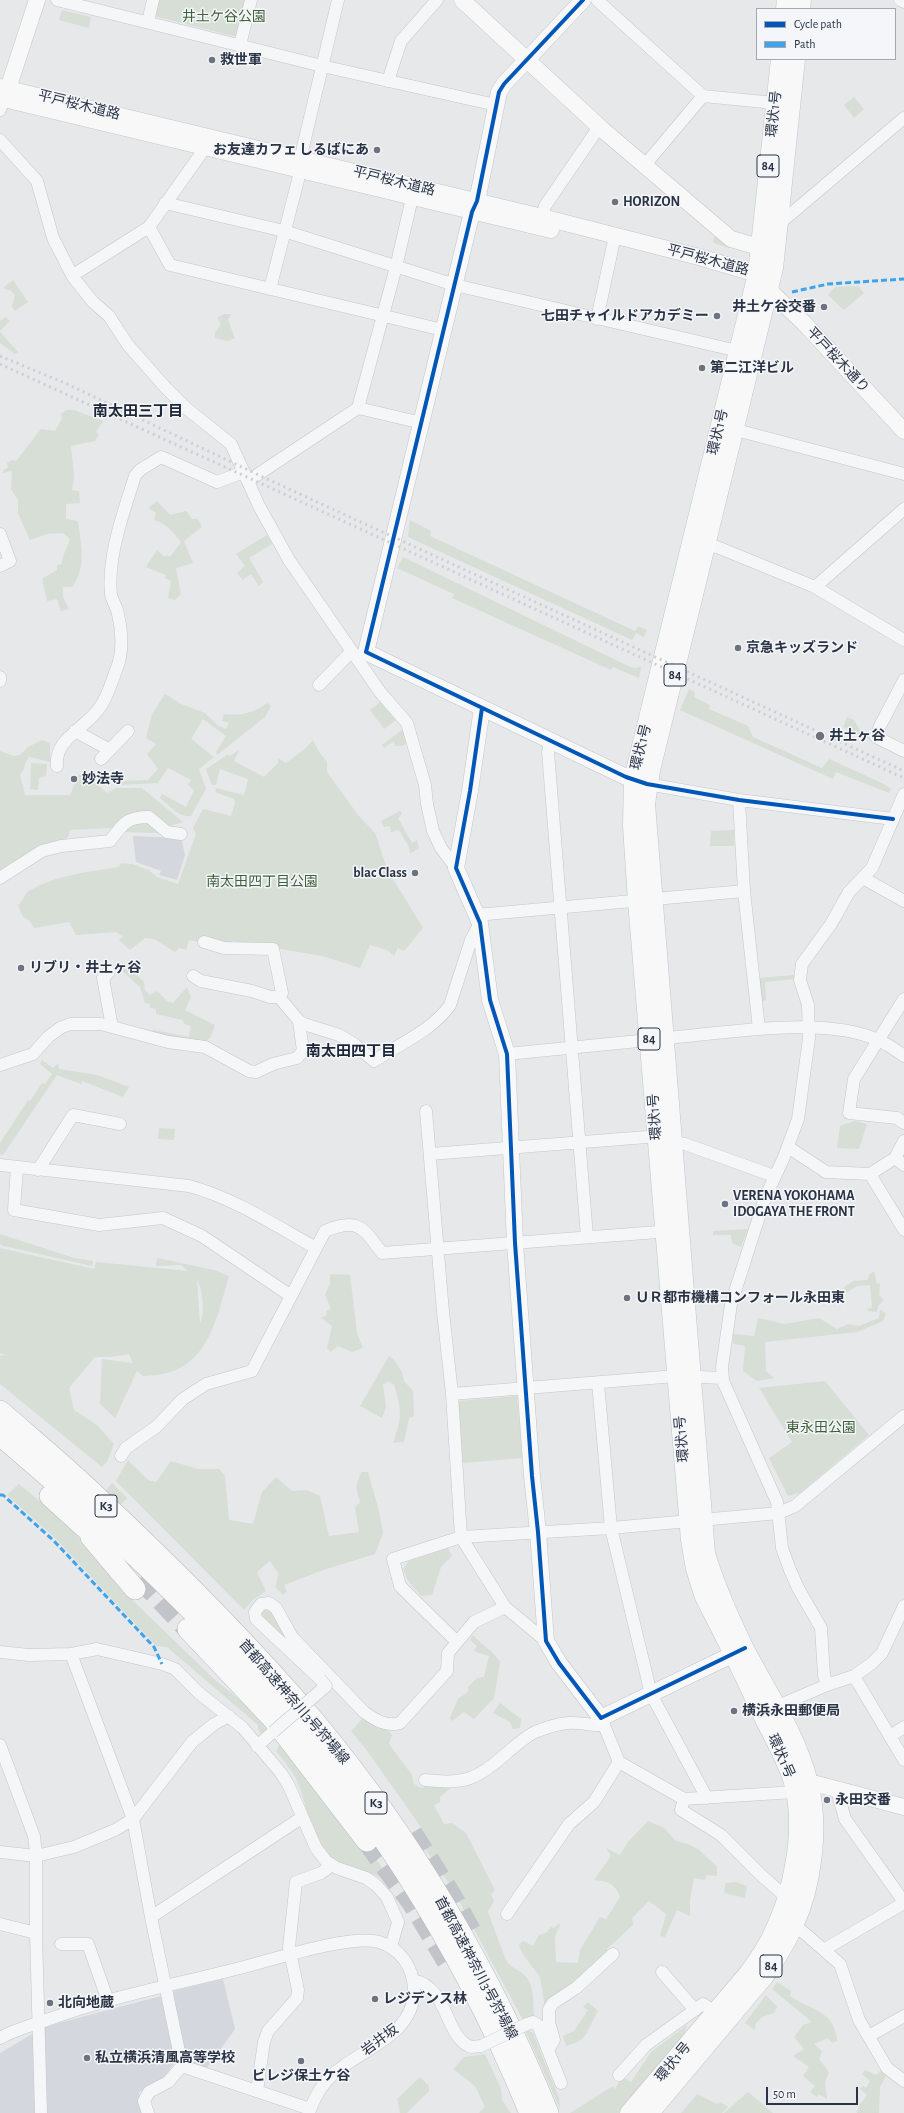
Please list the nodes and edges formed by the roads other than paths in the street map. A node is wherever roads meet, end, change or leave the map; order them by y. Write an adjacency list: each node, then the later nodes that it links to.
1 (37, 0): 19 (street)
2 (57, 0): 12 (street)
3 (153, 0): 12 (street)
4 (251, 0): 13 (street)
5 (338, 0): 17 (street)
6 (436, 0): 18 (street)
7 (462, 0): 14 (street)
8 (583, 0): 14 (street)
9 (598, 0): 20 (street)
10 (900, 0): 11 (street)
11 (904, 2)
12 (148, 22): 13 (street)
13 (240, 45): 17 (street)
14 (527, 59): 22 (street); 24 (street)
15 (780, 60): 21 (main road, 環状1号 / 84)
16 (796, 60): 33 (main road, 環状1号 / 84)
17 (322, 66): 18 (street); 27 (street)
18 (388, 81): 22 (street)
19 (2, 96): 26 (street, 平戸桜木道路); 27 (street, 平戸桜木道路)
20 (703, 96): 21 (street); 28 (street)
21 (775, 103): 37 (main road, 環状1号 / 84)
22 (496, 106): 31 (street)
23 (904, 118): 33 (street)
24 (599, 127): 28 (street); 32 (street)
25 (0, 140): 39 (street)
26 (205, 148): 27 (street, 平戸桜木道路); 30 (street)
27 (302, 164): 29 (street, 平戸桜木道路); 31 (street, 平戸桜木道路); 35 (street)
28 (644, 166): 37 (street)
29 (412, 198): 31 (street, 平戸桜木道路); 38 (street)
30 (165, 203): 34 (street); 35 (street)
31 (475, 206): 32 (street, 平戸桜木道路); 36 (street, 平戸桜木道路); 41 (street)
32 (542, 217): 40 (street, 平戸桜木道路)
33 (778, 224): 40 (main road, 環状1号 / 84)
34 (149, 226): 39 (street); 42 (street)
35 (284, 231): 38 (street); 42 (street)
36 (613, 245): 40 (street, 平戸桜木道路); 44 (street)
37 (759, 247): 40 (main road, 環状1号 / 84)
38 (396, 267): 41 (street); 43 (street)
39 (73, 275): 52 (street)
40 (760, 283): 46 (main road, 環状1号 / 84); 49 (main road, 環状1号 / 84); 50 (street, 平戸桜木通り)
41 (455, 285): 44 (street); 45 (street)
42 (270, 289): 43 (street)
43 (383, 316): 45 (street); 47 (street)
44 (597, 319): 46 (street)
45 (443, 330): 48 (street)
46 (738, 351): 72 (main road, 環状1号 / 84)
47 (358, 408): 48 (street); 52 (street)
48 (422, 423): 59 (street)
49 (736, 430): 51 (street); 55 (main road, 環状1号 / 84)
50 (904, 431)
51 (904, 474)
52 (246, 476): 59 (street); 65 (street)
53 (904, 509): 57 (street)
54 (0, 534): 56 (street)
55 (706, 546): 57 (street); 72 (main road, 環状1号 / 84)
56 (0, 566)
57 (815, 587): 58 (street)
58 (904, 640)
59 (358, 653): 63 (street); 64 (street); 77 (street)
60 (0, 677): 62 (street)
61 (904, 680): 69 (street)
62 (0, 681)
63 (319, 685)
64 (482, 708): 67 (street); 77 (street)
65 (75, 731): 68 (street); 71 (street)
66 (128, 731): 68 (street)
67 (550, 740): 72 (street); 83 (street)
68 (110, 750): 70 (street)
69 (904, 751)
70 (101, 759)
71 (57, 766)
72 (640, 782): 74 (street); 81 (main road, 環状1号 / 84)
73 (904, 794): 75 (street)
74 (739, 800): 75 (street); 80 (street)
75 (893, 819): 79 (street)
76 (181, 834): 78 (street)
77 (456, 868): 84 (street)
78 (0, 878)
79 (863, 878): 82 (street); 92 (street)
80 (744, 891): 81 (street); 93 (street)
81 (646, 900): 83 (street); 94 (main road, 環状1号 / 84)
82 (904, 901)
83 (561, 907): 84 (street); 96 (street)
84 (478, 919): 90 (street); 97 (street)
85 (204, 942): 88 (street)
86 (109, 972): 91 (street)
87 (192, 976): 88 (street)
88 (279, 997): 90 (street)
89 (904, 998): 95 (street)
90 (299, 1021): 91 (street)
91 (112, 1026): 99 (street)
92 (808, 1026): 93 (street); 95 (street); 107 (street)
93 (759, 1029): 94 (street)
94 (657, 1040): 96 (street); 103 (main road, 環状1号 / 84)
95 (878, 1040): 98 (street); 101 (street)
96 (572, 1048): 97 (street); 105 (street)
97 (507, 1054): 106 (street)
98 (904, 1056)
99 (0, 1065)
100 (426, 1111): 108 (street)
101 (904, 1123)
102 (120, 1124): 112 (street)
103 (664, 1139): 105 (street); 114 (street); 115 (main road, 環状1号 / 84)
104 (904, 1141): 109 (street)
105 (579, 1142): 106 (street); 117 (street)
106 (510, 1147): 108 (street); 118 (street)
107 (788, 1147): 113 (street); 114 (street)
108 (430, 1154): 120 (street)
109 (900, 1162): 113 (street)
110 (0, 1165): 111 (street)
111 (17, 1167): 112 (street); 121 (street)
112 (38, 1170): 119 (street)
113 (870, 1174): 116 (street)
114 (774, 1176): 123 (street)
115 (672, 1230): 117 (street); 122 (main road, 環状1号 / 84)
116 (904, 1230)
117 (587, 1237): 118 (street)
118 (515, 1243): 120 (street); 125 (street)
119 (316, 1248): 120 (street); 121 (street)
120 (438, 1249): 126 (street)
121 (291, 1296): 132 (street)
122 (684, 1376): 123 (street); 124 (street); 135 (main road, 環状1号 / 84)
123 (722, 1378): 134 (street)
124 (598, 1383): 125 (street); 136 (street)
125 (526, 1389): 126 (street); 137 (street)
126 (452, 1394): 138 (street)
127 (0, 1398): 133 (highway)
128 (0, 1411): 133 (highway, 首都高速神奈川3号狩場線 / K3)
129 (904, 1416): 134 (street)
130 (0, 1435): 133 (highway, 首都高速神奈川3号狩場線 / K3)
131 (0, 1450): 133 (highway)
132 (121, 1456)
133 (46, 1463): 139 (highway, 首都高速神奈川3号狩場線 / K3); 139 (highway)
134 (779, 1513): 135 (street); 149 (street)
135 (696, 1520): 136 (street); 145 (main road, 環状1号 / 84)
136 (611, 1528): 137 (street); 150 (street)
137 (538, 1532): 138 (street); 143 (street)
138 (461, 1537): 141 (street); 144 (street)
139 (150, 1568): 168 (highway); 201 (highway, 首都高速神奈川3号狩場線 / K3)
140 (904, 1606): 148 (street)
141 (505, 1607): 143 (street); 144 (street)
142 (184, 1632): 169 (highway)
143 (546, 1641): 153 (street)
144 (457, 1642): 157 (street, bridge)
145 (739, 1651): 150 (street); 151 (main road, 環状1号 / 84); 161 (main road, 環状1号 / 84)
146 (0, 1652): 147 (street)
147 (72, 1654): 152 (street); 167 (street)
148 (854, 1676): 149 (street); 155 (street)
149 (827, 1684): 151 (street)
150 (651, 1694): 153 (street); 163 (street)
151 (778, 1706): 161 (main road, 環状1号 / 84)
152 (229, 1716): 157 (street); 167 (street)
153 (603, 1722): 159 (street); 160 (street)
154 (904, 1727): 155 (street)
155 (890, 1736): 158 (street)
156 (0, 1744): 171 (street)
157 (257, 1746): 166 (street)
158 (904, 1760)
159 (619, 1762): 164 (street); 175 (street)
160 (425, 1780)
161 (799, 1788): 162 (street); 163 (street); 173 (main road, 環状1号 / 84); 178 (main road, 環状1号 / 84)
162 (837, 1790): 165 (street); 174 (street)
163 (707, 1798): 164 (street)
164 (684, 1799): 173 (street)
165 (904, 1807)
166 (302, 1818): 172 (street); 176 (street)
167 (133, 1819): 171 (street); 176 (street)
168 (412, 1833)
169 (367, 1841)
170 (0, 1852): 171 (street)
171 (36, 1856): 179 (street)
172 (332, 1865): 182 (street); 184 (street)
173 (787, 1898): 190 (main road, 環状1号 / 84)
174 (904, 1902): 181 (street)
175 (507, 1914)
176 (151, 1917): 187 (street)
177 (0, 1924): 179 (street)
178 (795, 1925): 181 (street); 207 (main road, 環状1号 / 84)
179 (36, 1933): 192 (street)
180 (60, 1944): 188 (street)
181 (825, 1949): 193 (street)
182 (395, 1950): 184 (street); 186 (street, 岩井坂)
183 (613, 1954): 195 (street)
184 (289, 1955): 187 (street); 200 (street)
185 (662, 1972): 189 (street)
186 (413, 1980): 195 (street, bridge); 202 (street, 岩井坂)
187 (166, 1986): 188 (street); 196 (street)
188 (108, 2001): 192 (street)
189 (695, 2010): 190 (street); 197 (street)
190 (715, 2012): 206 (main road, 環状1号 / 84)
191 (904, 2016): 193 (street)
192 (38, 2023): 194 (street); 203 (street)
193 (869, 2036): 198 (street)
194 (0, 2038)
195 (547, 2048): 199 (street)
196 (182, 2066): 200 (street); 204 (street)
197 (619, 2075)
198 (904, 2081)
199 (561, 2083)
200 (257, 2091): 202 (street)
201 (530, 2099): 205 (highway, 首都高速神奈川3号狩場線 / K3)
202 (310, 2111)
203 (41, 2113)
204 (148, 2113)
205 (548, 2113)
206 (629, 2113)
207 (650, 2113)

